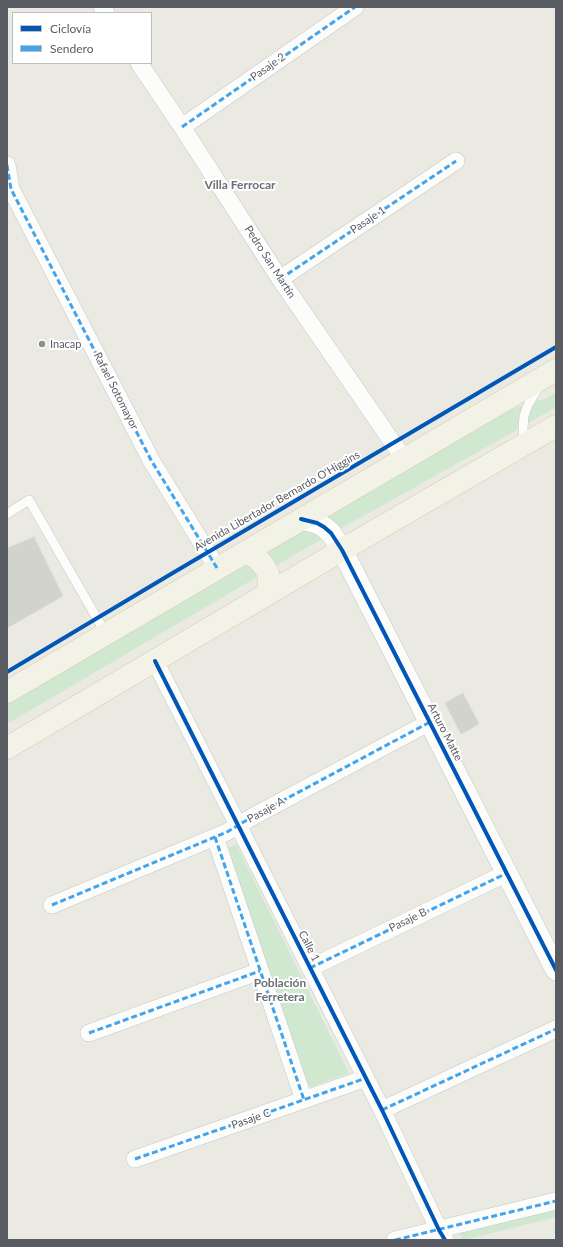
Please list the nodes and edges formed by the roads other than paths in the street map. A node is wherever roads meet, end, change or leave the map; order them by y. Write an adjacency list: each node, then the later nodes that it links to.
1 (355, 7): 3 (street, Pasaje 2)
2 (140, 64): 3 (street, Pedro San Martín)
3 (182, 127): 6 (street, Pedro San Martín)
4 (456, 161): 6 (street, Pasaje 1)
5 (7, 165): 15 (street, Rafael Sotomayor)
6 (280, 279): 10 (street, Pedro San Martín)
7 (553, 371): 9 (lane); 10 (main road)
8 (556, 426): 9 (main road)
9 (524, 444): 13 (main road)
10 (404, 459): 12 (main road)
11 (7, 514): 17 (lane)
12 (301, 519): 13 (street, Arturo Matte); 14 (main road)
13 (342, 550): 16 (main road); 20 (street, Arturo Matte)
14 (243, 553): 15 (main road); 16 (main road)
15 (217, 568): 17 (main road)
16 (268, 594): 18 (main road)
17 (106, 634): 19 (main road)
18 (155, 661): 21 (main road); 22 (street, Calle 1)
19 (7, 692)
20 (430, 722): 22 (street, Pasaje A); 24 (street, Arturo Matte)
21 (7, 748)
22 (238, 826): 23 (street, Pasaje A); 26 (street, Calle 1)
23 (215, 837): 25 (street, Pasaje A); 28 (street)
24 (507, 873): 26 (street, Pasaje B); 27 (street, Arturo Matte)
25 (52, 904)
26 (310, 968): 31 (street, Calle 1)
27 (556, 970)
28 (260, 971): 30 (street); 32 (street)
29 (556, 1029): 33 (street)
30 (89, 1032)
31 (366, 1078): 32 (street, Pasaje C); 33 (street, Calle 1)
32 (304, 1100): 34 (street, Pasaje C)
33 (382, 1110): 36 (street, Calle 1)
34 (135, 1159)
35 (556, 1202): 36 (street)
36 (442, 1235): 37 (street)
37 (395, 1240)

